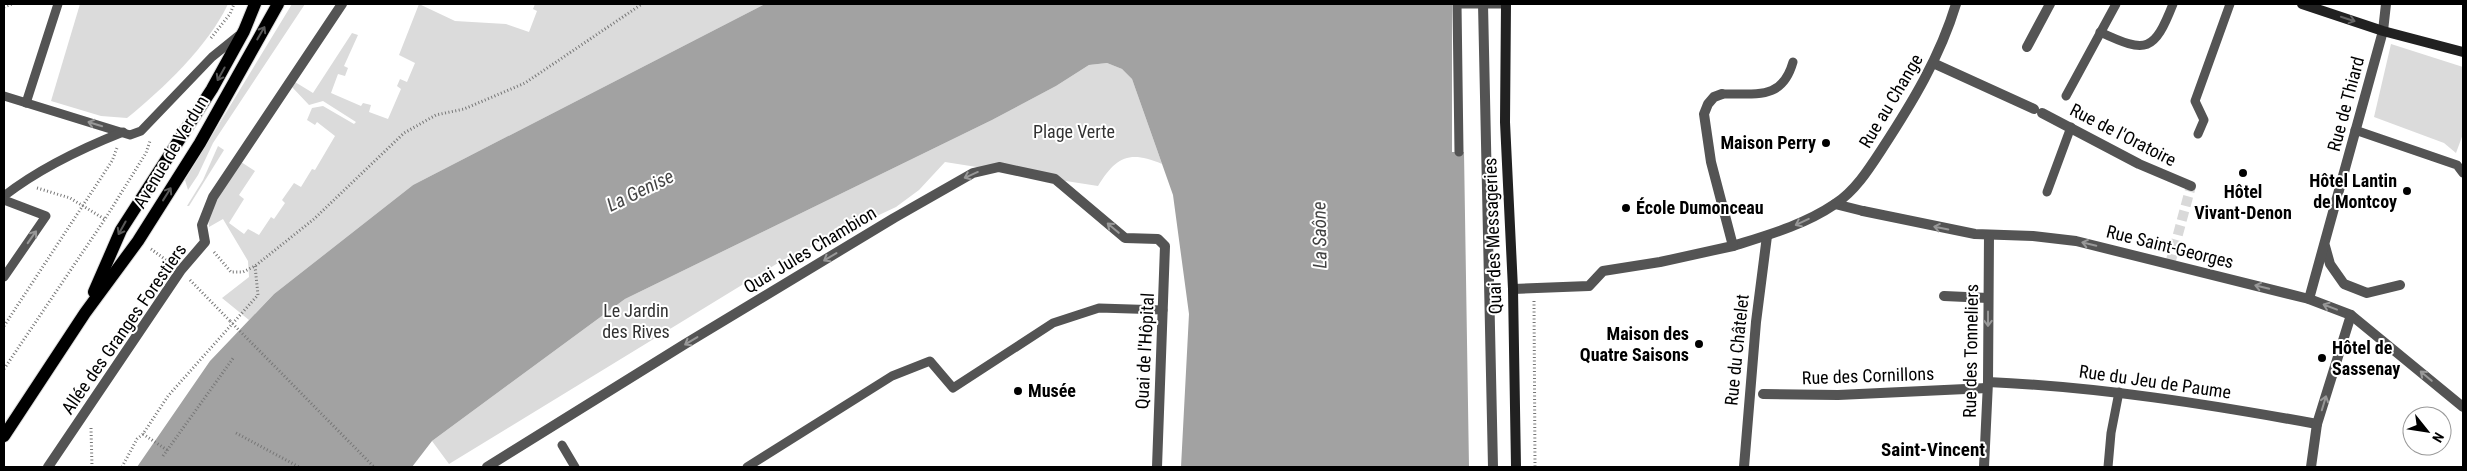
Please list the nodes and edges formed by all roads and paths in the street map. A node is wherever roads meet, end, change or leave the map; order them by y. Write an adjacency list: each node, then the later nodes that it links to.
1 (12, 4): 17 (path)
2 (58, 4): 29 (lane)
3 (234, 4): 21 (path)
4 (255, 4): 19 (main road, Avenue de Verdun)
5 (278, 4): 49 (main road, Avenue de Verdun, one-way to 5)
6 (342, 4): 50 (street, Allée des Granges Forestiers)
7 (642, 4): 53 (path)
8 (1483, 4): 9 (lane); 35 (lane); 89 (street, Quai des Messageries)
9 (1506, 4): 58 (main road, Quai des Messageries)
10 (1956, 4): 25 (street, Rue au Change)
11 (2050, 4): 22 (street)
12 (2116, 4): 20 (lane)
13 (2173, 4): 20 (lane)
14 (2230, 4): 33 (lane)
15 (2302, 4): 18 (main road, one-way to 18)
16 (2386, 4): 18 (street, Rue de Thiard)
17 (4, 7)
18 (2383, 30): 23 (main road); 31 (street, Rue de Thiard)
19 (244, 31): 32 (lane); 45 (main road, Avenue de Verdun, one-way to 45)
20 (2100, 32): 28 (lane)
21 (206, 45)
22 (2027, 47)
23 (2463, 52)
24 (1793, 62): 26 (lane)
25 (1933, 63): 30 (street, Rue de l'Oratoire); 42 (street, Rue au Change)
26 (1722, 94): 52 (street)
27 (4, 96): 29 (lane)
28 (2066, 96)
29 (26, 103): 32 (lane, one-way to 29)
30 (2071, 127): 38 (street, Rue de l'Oratoire); 39 (lane)
31 (2355, 130): 36 (lane); 51 (street, Rue de Thiard)
32 (123, 132): 37 (lane); 43 (path)
33 (2198, 134)
34 (152, 135): 44 (path)
35 (1459, 152)
36 (2463, 173)
37 (21, 183): 40 (lane); 43 (path)
38 (2191, 186)
39 (2047, 192)
40 (4, 196)
41 (4, 200): 55 (lane, one-way to 41)
42 (1836, 204): 46 (street, Rue Saint-Georges, one-way to 42); 47 (street, Rue au Change, one-way to 47)
43 (84, 205): 44 (path); 65 (path)
44 (104, 219): 45 (path); 67 (path)
45 (120, 230): 63 (main road, Avenue de Verdun)
46 (1989, 235): 60 (street, Rue des Tonneliers); 61 (street, Rue Saint-Georges, one-way to 46)
47 (1767, 236): 52 (street, Rue au Change); 70 (street, Rue du Châtelet)
48 (1158, 239): 62 (street, Quai de l'Hôpital); 85 (street, Quai Jules Chambion, one-way to 85)
49 (138, 241): 54 (path); 63 (main road, Avenue de Verdun)
50 (206, 242): 53 (path); 54 (street, Allée des Granges Forestiers)
51 (2324, 245): 56 (street); 61 (street, Rue de Thiard)
52 (1733, 246): 57 (street, Rue au Change)
53 (255, 266): 75 (path)
54 (181, 270): 71 (street, Allée des Granges Forestiers); 84 (path, bridge)
55 (4, 277)
56 (2400, 285)
57 (1534, 288): 58 (street, Rue au Change); 91 (path)
58 (1513, 289): 90 (main road, Quai des Messageries)
59 (1944, 296): 60 (street)
60 (1988, 298): 68 (street, Rue des Tonneliers, one-way to 68)
61 (2309, 299): 64 (street, Rue Saint-Georges, one-way to 61)
62 (1163, 310): 87 (lane); 88 (street, Quai de l'Hôpital)
63 (85, 313): 76 (main road, Avenue de Verdun)
64 (2351, 315): 72 (street, Rue Saint-Georges, one-way to 64); 73 (street, one-way to 64)
65 (4, 326)
66 (234, 357): 78 (path)
67 (4, 369)
68 (1988, 385): 69 (street, Rue du Jeu de Paume); 70 (street, Rue des Cornillons); 93 (street, Rue des Tonneliers)
69 (2118, 392): 73 (street, Rue du Jeu de Paume); 94 (lane)
70 (1749, 394): 92 (street, Rue du Châtelet)
71 (91, 403): 80 (street, Allée des Granges Forestiers); 81 (path)
72 (2463, 407)
73 (2317, 424): 95 (street)
74 (236, 433): 83 (path)
75 (144, 434): 78 (path); 82 (path)
76 (4, 436)
77 (562, 445): 86 (lane)
78 (167, 450): 79 (path)
79 (163, 456)
80 (48, 467)
81 (92, 467)
82 (122, 467)
83 (299, 467)
84 (374, 467)
85 (488, 467)
86 (575, 467)
87 (747, 467)
88 (1157, 467)
89 (1493, 467)
90 (1516, 467)
91 (1535, 467)
92 (1744, 467)
93 (1984, 467)
94 (2108, 467)
95 (2311, 467)

